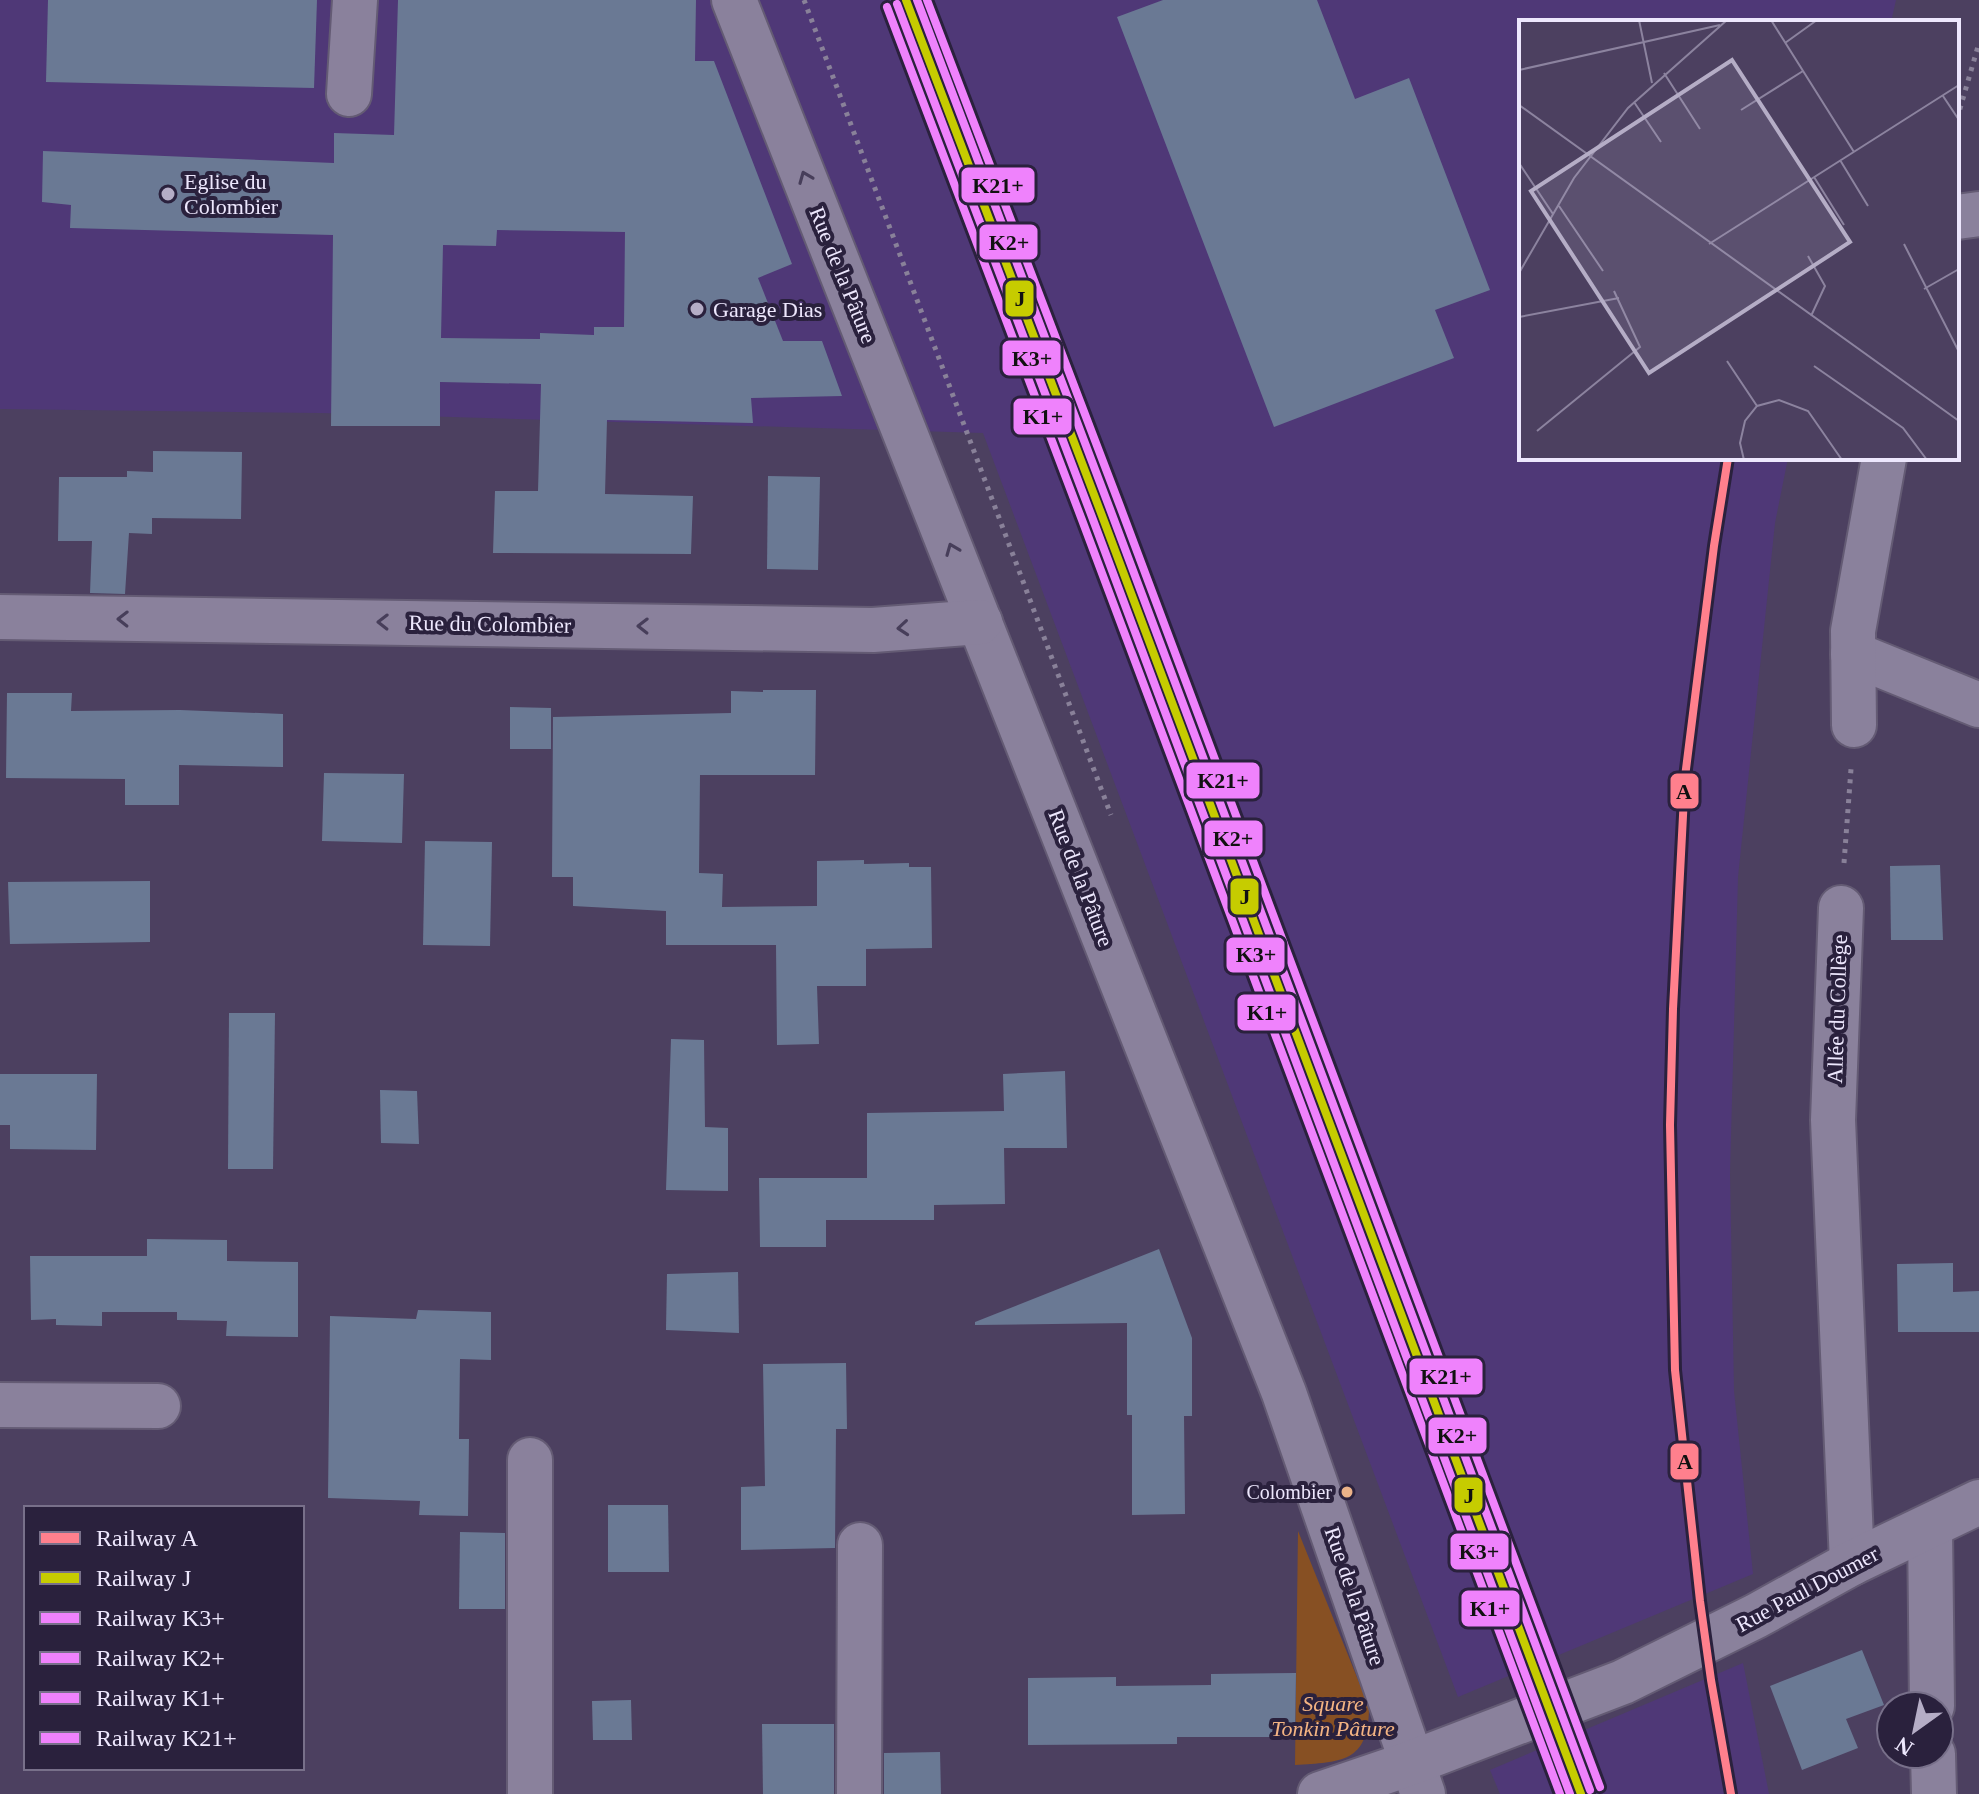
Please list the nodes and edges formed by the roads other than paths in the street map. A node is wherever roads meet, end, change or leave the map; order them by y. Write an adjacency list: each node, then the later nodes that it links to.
1 (355, 0): 3 (street)
2 (734, 0): 8 (street, Rue de la Pâture, one-way to 2)
3 (349, 94)
4 (1979, 214): 5 (street)
5 (1959, 217)
6 (1884, 460): 9 (street)
7 (0, 617): 8 (street, Rue du Colombier, one-way to 7)
8 (980, 622): 22 (street, Rue de la Pâture)
9 (1853, 654): 10 (street); 11 (street)
10 (1979, 705)
11 (1854, 725)
12 (1841, 908): 19 (street, Allée du Collège)
13 (0, 1405): 14 (street)
14 (158, 1406)
15 (530, 1460): 23 (street)
16 (1979, 1502): 17 (street, Rue Paul Doumer)
17 (1930, 1527): 19 (street, Rue Paul Doumer); 20 (street)
18 (860, 1545): 24 (street)
19 (1852, 1563): 22 (street, Rue Paul Doumer)
20 (1932, 1690)
21 (1933, 1770): 26 (street)
22 (1417, 1778): 25 (street, Rue Paul Doumer)
23 (530, 1794)
24 (859, 1794)
25 (1320, 1794)
26 (1934, 1794)

